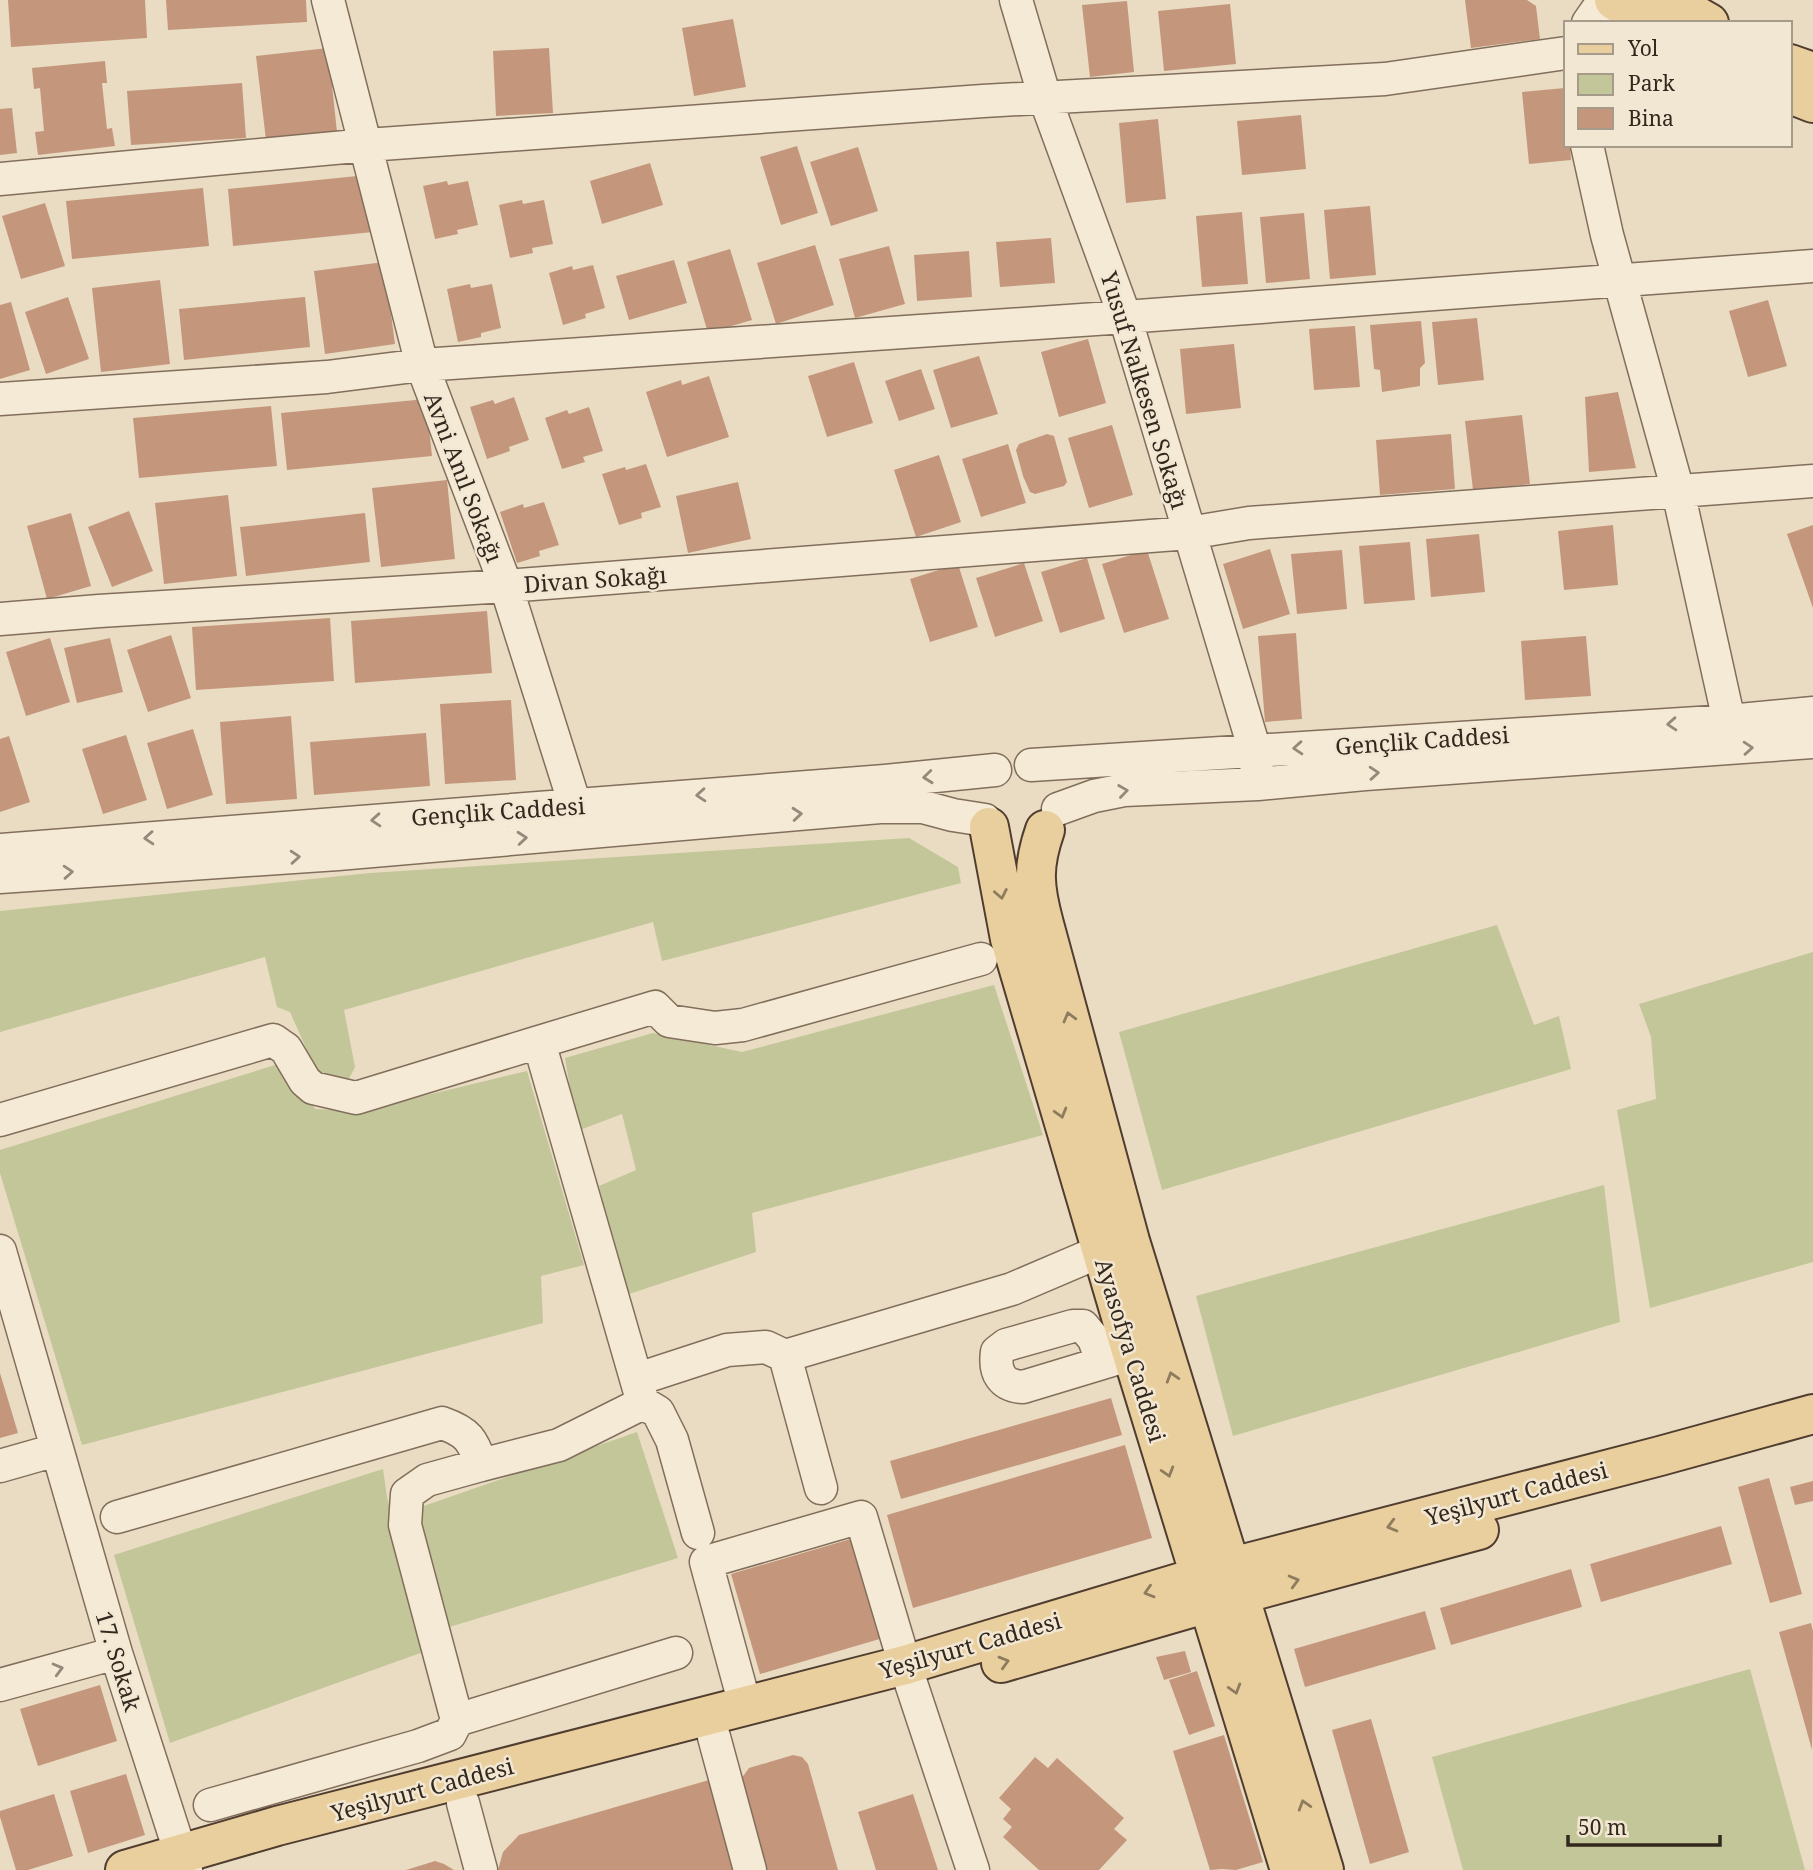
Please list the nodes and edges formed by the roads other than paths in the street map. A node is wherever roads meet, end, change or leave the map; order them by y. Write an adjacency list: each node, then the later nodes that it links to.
1 (328, 0): 15 (street, Avni Anıl Sokağı)
2 (1016, 0): 13 (street, Yusuf Nalkesen Sokağı)
3 (1604, 0): 6 (street)
4 (1614, 0): 7 (main road)
5 (1668, 0): 8 (main road)
6 (1589, 21)
7 (1648, 21)
8 (1705, 21)
9 (1564, 53): 13 (street)
10 (1792, 65): 11 (main road)
11 (1813, 72)
12 (1792, 95): 14 (main road)
13 (1045, 98): 15 (street); 20 (street, Yusuf Nalkesen Sokağı)
14 (1813, 103)
15 (367, 145): 17 (street); 21 (street, Avni Anıl Sokağı)
16 (1587, 147): 19 (street)
17 (0, 179)
18 (1813, 267): 19 (street)
19 (1620, 281): 20 (street); 24 (street)
20 (1125, 317): 21 (street); 25 (street, Yusuf Nalkesen Sokağı)
21 (422, 365): 22 (street); 26 (street, Avni Anıl Sokağı)
22 (0, 399)
23 (1813, 481): 24 (street, Divan Sokağı)
24 (1678, 491): 25 (street, Divan Sokağı); 29 (street)
25 (1189, 533): 26 (street, Divan Sokağı); 31 (street, Yusuf Nalkesen Sokağı)
26 (506, 586): 27 (street, Divan Sokağı); 35 (street, Avni Anıl Sokağı)
27 (0, 619)
28 (1813, 713): 29 (street, Gençlik Caddesi)
29 (1729, 721): 31 (street, Gençlik Caddesi, one-way to 31)
30 (1813, 743): 34 (street, Gençlik Caddesi, one-way to 30)
31 (1255, 751): 32 (street, Gençlik Caddesi); 34 (street, Yusuf Nalkesen Sokağı)
32 (1031, 765): 33 (street); 36 (street)
33 (995, 770): 35 (street, Gençlik Caddesi, one-way to 35); 37 (street)
34 (1258, 784): 36 (street, Gençlik Caddesi, one-way to 34)
35 (575, 805): 38 (street, Gençlik Caddesi, one-way to 38)
36 (1051, 819): 37 (street); 43 (main road, Ayasofya Caddesi, one-way to 36)
37 (987, 824): 39 (street, Gençlik Caddesi, one-way to 37); 43 (main road, Ayasofya Caddesi, one-way to 43)
38 (0, 850)
39 (0, 877)
40 (981, 959): 41 (street)
41 (539, 1042): 42 (street); 46 (street)
42 (0, 1120)
43 (1116, 1246): 45 (street); 54 (main road, Ayasofya Caddesi, one-way to 43); 54 (main road, Ayasofya Caddesi, one-way to 54)
44 (1, 1255): 48 (street, 17. Sokak)
45 (785, 1356): 46 (street); 51 (street)
46 (640, 1391): 49 (street); 53 (street)
47 (1799, 1430): 54 (main road, Yeşilyurt Caddesi)
48 (57, 1450): 50 (street); 55 (street, 17. Sokak)
49 (481, 1465): 52 (street); 60 (street)
50 (0, 1466)
51 (821, 1488)
52 (117, 1517)
53 (698, 1533)
54 (1220, 1586): 57 (main road, Yeşilyurt Caddesi); 69 (main road, Ayasofya Caddesi, one-way to 69); 70 (main road, Ayasofya Caddesi, one-way to 54)
55 (116, 1653): 58 (street, one-way to 55); 64 (street, 17. Sokak)
56 (676, 1653): 60 (street)
57 (909, 1676): 59 (main road, Yeşilyurt Caddesi); 59 (street); 61 (main road, Yeşilyurt Caddesi); 68 (street)
58 (0, 1685)
59 (745, 1705): 64 (main road, Yeşilyurt Caddesi)
60 (457, 1720): 63 (street)
61 (714, 1737): 62 (main road, Yeşilyurt Caddesi); 67 (street)
62 (463, 1803): 64 (main road, Yeşilyurt Caddesi); 66 (street)
63 (211, 1805)
64 (190, 1865): 65 (main road, Yeşilyurt Caddesi)
65 (125, 1870)
66 (481, 1870)
67 (750, 1870)
68 (973, 1870)
69 (1290, 1870)
70 (1324, 1870)

